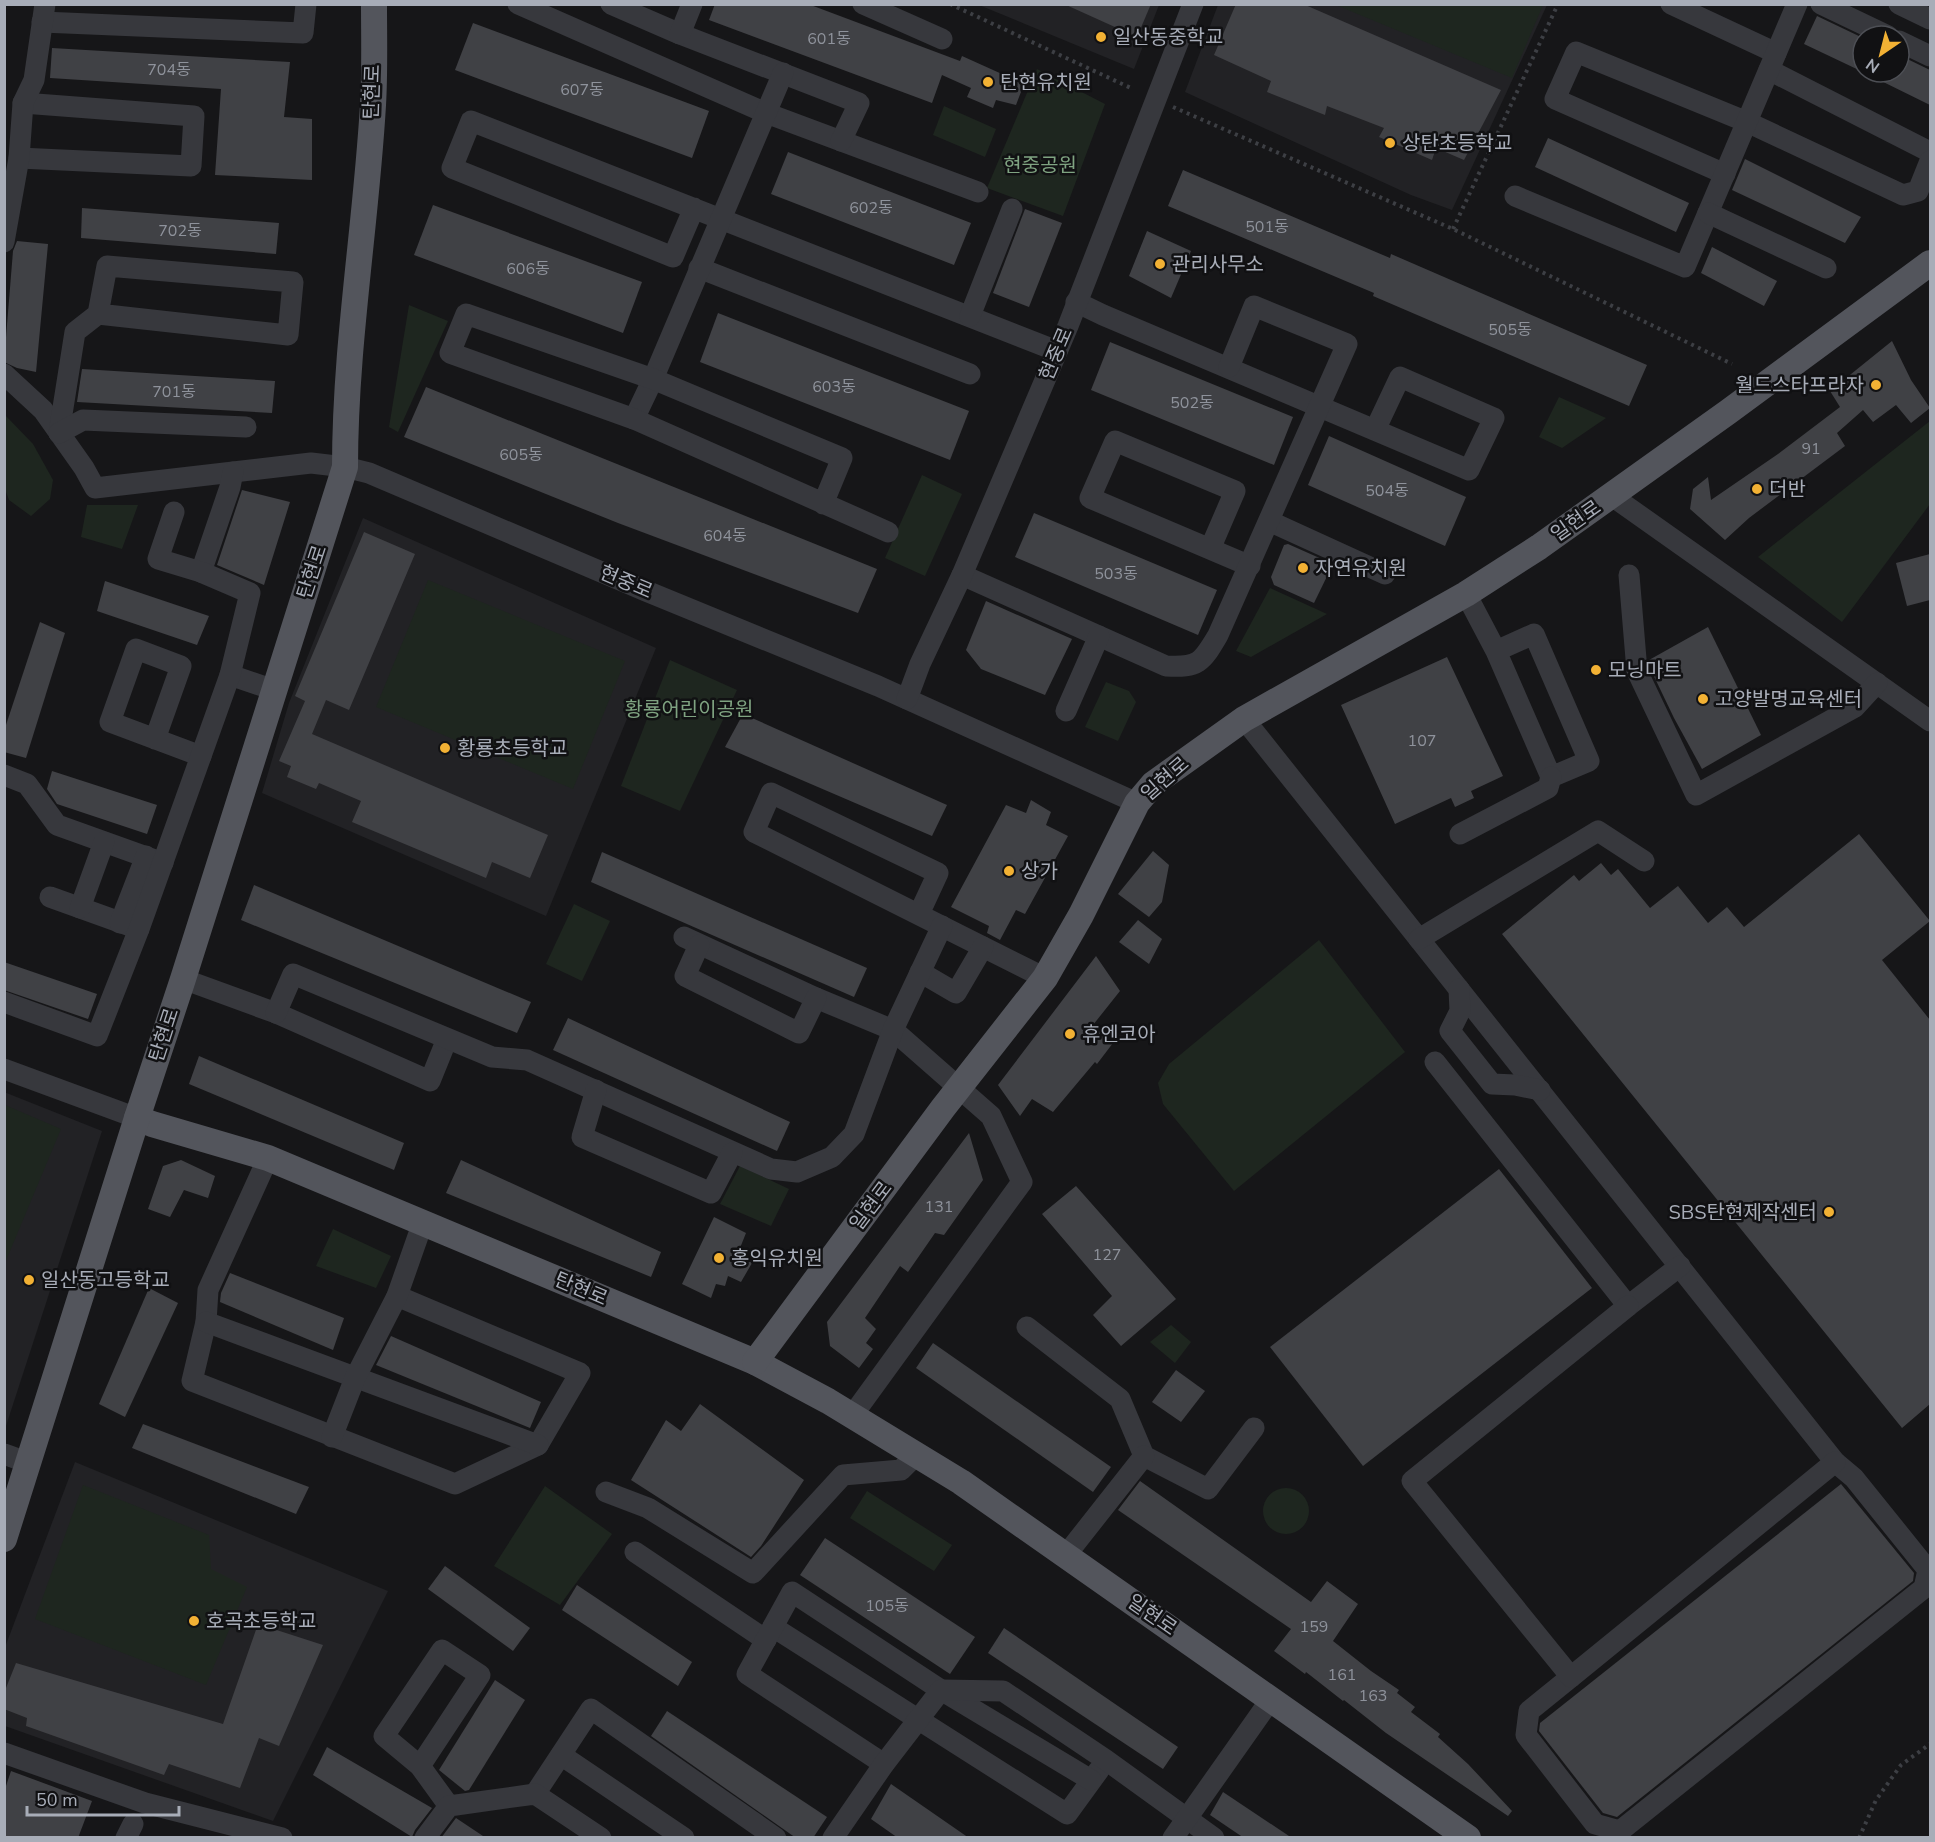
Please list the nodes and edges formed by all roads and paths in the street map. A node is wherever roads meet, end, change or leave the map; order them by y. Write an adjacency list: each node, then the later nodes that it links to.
1 (306, 4): 14 (street)
2 (374, 4): 58 (main road, 탄현로)
3 (518, 4): 26 (street)
4 (611, 4): 17 (street)
5 (692, 4): 17 (street)
6 (863, 4): 18 (street)
7 (950, 4): 23 (path)
8 (1193, 4): 44 (street, 현중로)
9 (1557, 4): 39 (path)
10 (1671, 4): 21 (street)
11 (1797, 4): 21 (street)
12 (1821, 4): 16 (street)
13 (1899, 4): 15 (street)
14 (44, 13): 24 (street)
15 (1930, 19)
16 (1863, 24)
17 (680, 34): 22 (street)
18 (942, 39)
19 (1911, 47): 20 (street)
20 (1930, 56)
21 (1772, 62): 27 (street); 29 (street)
22 (783, 74): 26 (street); 28 (street)
23 (1133, 89)
24 (23, 104): 30 (street); 30 (street)
25 (1172, 107): 39 (path)
26 (766, 113): 28 (street); 38 (street)
27 (1747, 122): 31 (street); 32 (street); 32 (street)
28 (841, 141): 33 (street)
29 (1930, 152)
30 (19, 158): 40 (street)
31 (1930, 161)
32 (1725, 174): 37 (street)
33 (978, 192)
34 (1515, 196): 37 (street)
35 (694, 208): 35 (street); 38 (street)
36 (1012, 209): 46 (street)
37 (1708, 213): 43 (street)
38 (721, 218): 42 (street); 46 (street)
39 (1453, 229): 48 (path)
40 (4, 242)
41 (1930, 263): 60 (main road, 일현로)
42 (699, 268): 51 (street); 52 (street)
43 (1826, 268)
44 (1076, 302): 47 (street, 현중로); 49 (street)
45 (98, 314): 45 (street); 57 (street)
46 (970, 316): 47 (street)
47 (1057, 351): 69 (street, 현중로)
48 (1732, 364)
49 (1229, 368): 53 (street); 53 (street)
50 (4, 374): 57 (street)
51 (970, 374)
52 (653, 379): 54 (street); 54 (street); 61 (street)
53 (1319, 406): 56 (street); 63 (street)
54 (634, 419): 61 (street)
55 (246, 427): 57 (street)
56 (1376, 430): 56 (street)
57 (59, 433): 59 (street, 현중로)
58 (345, 467): 59 (street, 현중로); 76 (main road, 탄현로); 77 (street, 현중로)
59 (233, 472): 67 (street)
60 (1612, 496): 71 (main road, 일현로); 75 (street, 일현로)
61 (823, 504): 64 (street)
62 (174, 512): 67 (street)
63 (1269, 521): 66 (street); 68 (street)
64 (888, 532)
65 (1210, 549): 65 (street); 66 (street)
66 (1250, 566): 72 (street)
67 (201, 572): 74 (street)
68 (1385, 574)
69 (962, 575): 72 (street); 77 (street, 현중로)
70 (1629, 575): 75 (street)
71 (1466, 594): 73 (street); 79 (main road, 일현로)
72 (1099, 636): 78 (street)
73 (1496, 651): 84 (street); 84 (street)
74 (230, 675): 76 (street); 82 (street)
75 (1877, 683): 80 (street, 일현로)
76 (274, 690): 99 (main road, 탄현로)
77 (907, 699): 85 (street, 현중로)
78 (1066, 711)
79 (1244, 719): 85 (main road, 일현로); 95 (street)
80 (1930, 721)
81 (155, 739): 82 (street)
82 (201, 756): 88 (street)
83 (4, 775): 87 (street)
84 (1551, 777): 86 (street)
85 (1137, 803): 98 (main road, 일현로)
86 (1460, 834)
87 (104, 842): 88 (street); 91 (street)
88 (154, 859): 93 (street)
89 (1644, 861): 95 (street)
90 (50, 897): 91 (street)
91 (80, 908): 93 (street)
92 (919, 914): 92 (street); 94 (street)
93 (130, 926): 102 (street)
94 (942, 926): 96 (street); 97 (street)
95 (1419, 939): 100 (street)
96 (982, 947): 97 (street); 98 (street)
97 (920, 972): 104 (street)
98 (1045, 978): 108 (main road, 일현로)
99 (183, 979): 103 (street); 111 (main road, 탄현로)
100 (1459, 989): 110 (street); 110 (street)
101 (816, 998): 101 (street); 104 (street)
102 (4, 1002)
103 (276, 1013): 105 (street); 105 (street)
104 (892, 1030): 108 (street); 112 (street)
105 (447, 1039): 109 (street)
106 (1435, 1062): 117 (street)
107 (4, 1070): 111 (street, 탄현로)
108 (959, 1088): 120 (main road, 일현로); 122 (street)
109 (596, 1090): 112 (street); 112 (street)
110 (1540, 1090): 115 (street)
111 (136, 1118): 113 (main road, 탄현로); 130 (main road, 탄현로)
112 (732, 1153)
113 (268, 1158): 114 (main road, 탄현로); 118 (street)
114 (423, 1222): 116 (street); 120 (main road, 탄현로)
115 (1680, 1266): 117 (street); 129 (street)
116 (397, 1296): 121 (street); 125 (street)
117 (1628, 1306): 136 (street)
118 (206, 1322): 121 (street); 124 (street)
119 (1027, 1327): 128 (street)
120 (755, 1362): 122 (main road, 일현로)
121 (355, 1378): 124 (street); 125 (street)
122 (852, 1416): 127 (main road, 일현로)
123 (1254, 1428): 128 (street)
124 (332, 1437): 125 (street)
125 (538, 1445)
126 (4, 1454): 130 (street)
127 (916, 1455): 131 (street); 134 (main road, 일현로)
128 (1144, 1456): 134 (street)
129 (1835, 1462): 136 (street); 136 (street)
130 (29, 1463): 132 (main road, 탄현로)
131 (606, 1492)
132 (4, 1539)
133 (635, 1552): 135 (street)
134 (1066, 1556): 138 (main road, 일현로)
135 (769, 1633): 137 (street); 139 (street); 144 (street)
136 (1570, 1677)
137 (940, 1690): 139 (street); 143 (street); 146 (street)
138 (1272, 1699): 149 (street); 158 (main road, 일현로)
139 (918, 1720): 144 (street); 146 (street)
140 (1930, 1744): 159 (path)
141 (4, 1753): 150 (street)
142 (561, 1755): 147 (street); 153 (street); 154 (street)
143 (1106, 1760): 146 (street); 149 (street)
144 (884, 1764): 155 (street)
145 (420, 1766): 145 (street); 148 (street)
146 (1091, 1780)
147 (535, 1794): 148 (street); 152 (street)
148 (448, 1806): 151 (street)
149 (1187, 1817): 156 (street); 157 (street)
150 (282, 1838)
151 (425, 1838)
152 (601, 1838)
153 (684, 1838)
154 (776, 1838)
155 (833, 1838)
156 (1173, 1838)
157 (1214, 1838)
158 (1468, 1838)
159 (1859, 1838)

